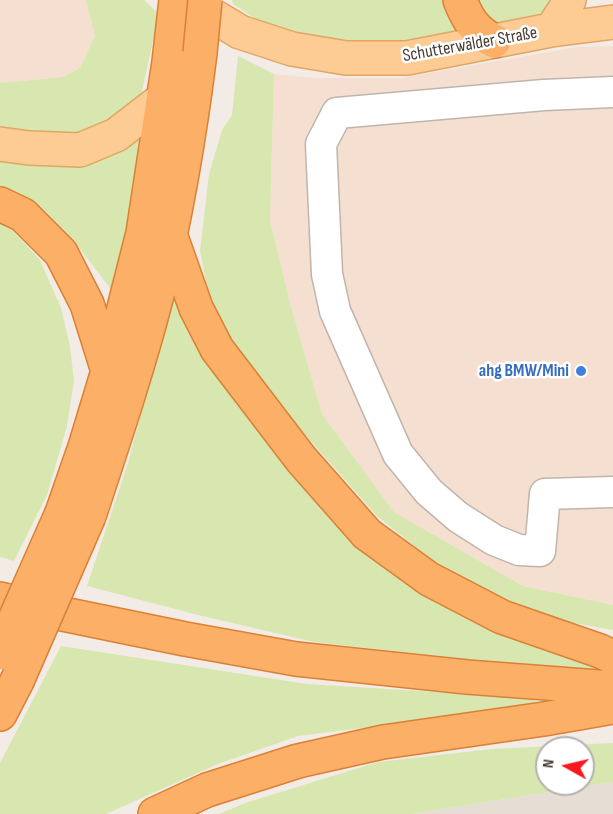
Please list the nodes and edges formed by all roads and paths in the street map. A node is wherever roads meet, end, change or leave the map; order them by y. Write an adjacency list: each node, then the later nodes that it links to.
1 (176, 0): 9 (highway)
2 (187, 0): 8 (main road, Schutterwälder Straße)
3 (205, 0): 9 (highway, bridge)
4 (460, 0): 8 (highway)
5 (569, 0): 7 (main road, Schutterwälder Straße)
6 (613, 22): 7 (main road, Schutterwälder Straße)
7 (551, 30): 8 (main road, Schutterwälder Straße)
8 (494, 41)
9 (187, 45): 11 (highway); 14 (highway)
10 (613, 92): 16 (lane)
11 (164, 98): 12 (main road); 15 (highway)
12 (0, 144)
13 (0, 204): 15 (highway)
14 (170, 234): 17 (highway); 20 (highway)
15 (108, 371): 17 (highway)
16 (613, 492)
17 (75, 515): 19 (highway, bridge); 23 (highway, bridge)
18 (0, 598): 21 (highway)
19 (0, 653)
20 (613, 657)
21 (613, 688)
22 (613, 707): 24 (highway)
23 (0, 714)
24 (155, 814)

